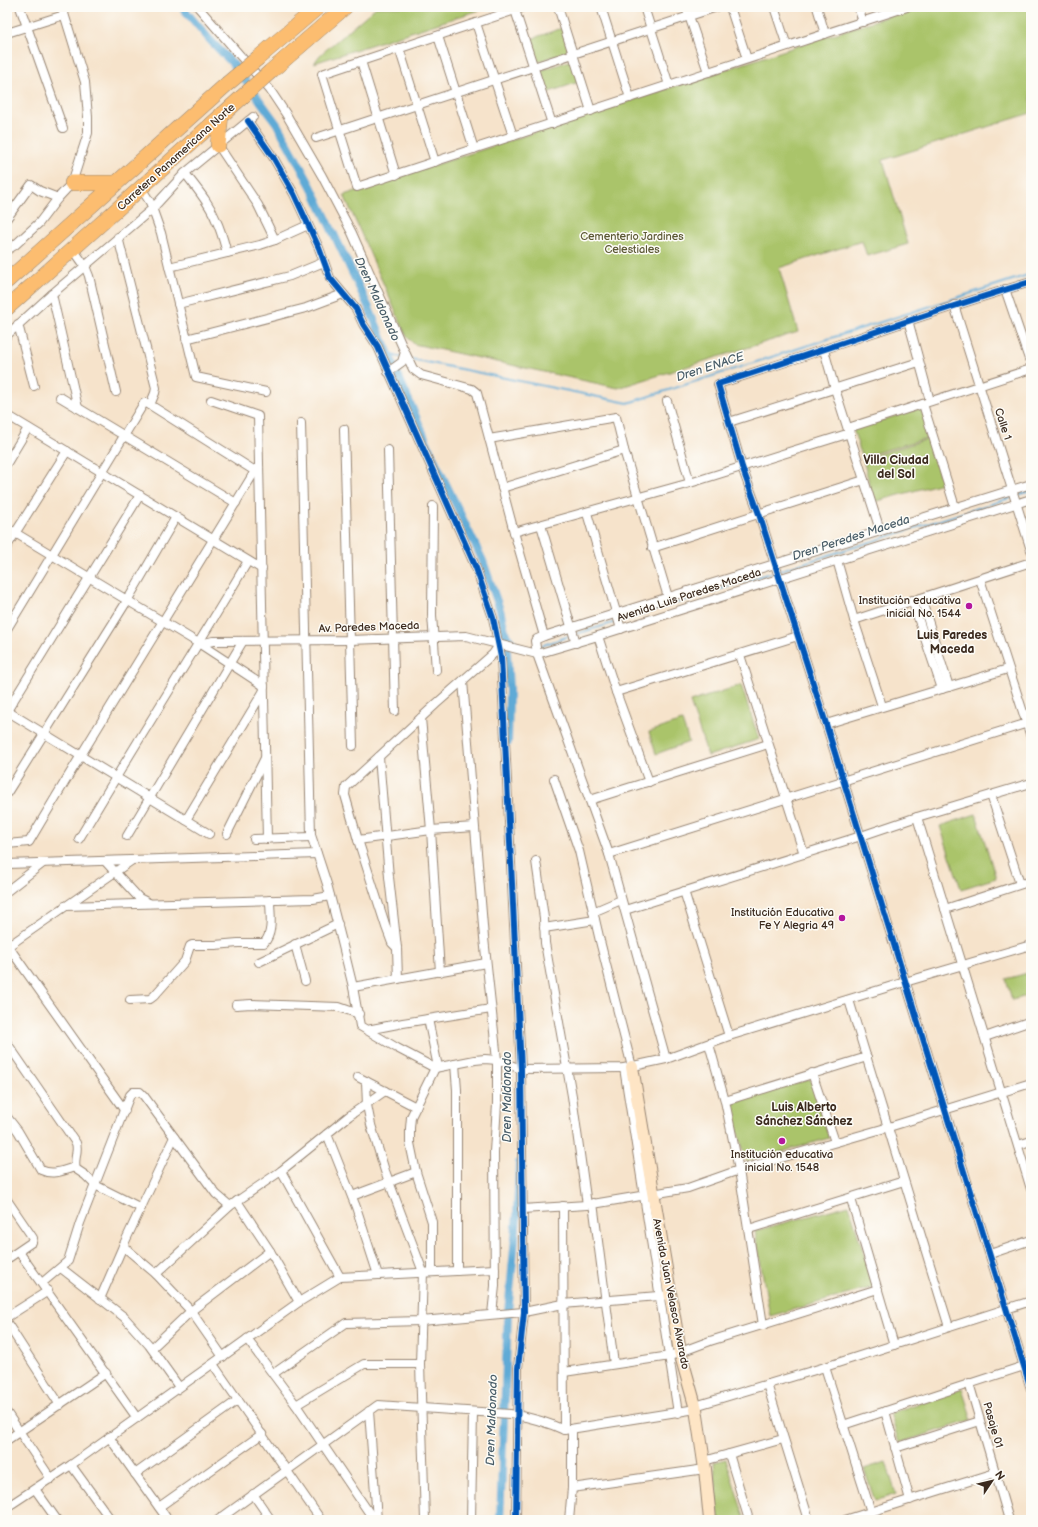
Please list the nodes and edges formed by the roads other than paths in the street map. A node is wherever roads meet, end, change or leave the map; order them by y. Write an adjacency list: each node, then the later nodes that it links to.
1 (20, 7): 21 (street)
2 (198, 7): 80 (street)
3 (318, 7): 53 (highway, Carretera Panamericana Norte, bridge)
4 (344, 7): 40 (highway, Carretera Panamericana Norte, bridge)
5 (524, 7): 16 (street)
6 (558, 7): 29 (street)
7 (601, 7): 26 (street)
8 (644, 7): 22 (street)
9 (686, 7): 18 (street)
10 (717, 7): 18 (street)
11 (730, 7): 30 (street)
12 (774, 7): 27 (street)
13 (817, 7): 24 (street)
14 (858, 7): 19 (street)
15 (903, 8): 19 (street)
16 (515, 10): 20 (street); 32 (street)
17 (63, 11): 21 (street); 52 (street)
18 (689, 16): 22 (street); 33 (street)
19 (863, 22): 24 (street)
20 (476, 23): 25 (street); 34 (street)
21 (27, 27): 23 (street); 43 (street)
22 (651, 29): 26 (street); 35 (street)
23 (7, 33)
24 (826, 34): 27 (street)
25 (438, 36): 28 (street); 36 (street)
26 (612, 41): 29 (street); 37 (street)
27 (787, 46): 30 (street)
28 (399, 48): 31 (street); 38 (street)
29 (573, 54): 32 (street); 39 (street)
30 (747, 59): 33 (street)
31 (361, 61): 41 (street); 44 (street)
32 (533, 67): 34 (street); 42 (street)
33 (708, 72): 35 (street)
34 (495, 80): 36 (street); 45 (street)
35 (669, 85): 37 (street)
36 (456, 92): 38 (street); 48 (street)
37 (630, 98): 39 (street)
38 (417, 105): 41 (street); 49 (street)
39 (591, 110): 42 (street)
40 (222, 115): 47 (highway); 54 (highway, Carretera Panamericana Norte)
41 (378, 118): 44 (street); 51 (street)
42 (552, 124): 45 (street)
43 (63, 128)
44 (340, 131): 46 (street); 51 (street)
45 (514, 136): 48 (street)
46 (316, 138)
47 (218, 145): 50 (street); 58 (street); 60 (street)
48 (474, 149): 49 (street)
49 (435, 162): 51 (street)
50 (185, 173): 56 (street); 63 (street)
51 (396, 175)
52 (72, 182): 53 (highway); 55 (street)
53 (116, 183): 67 (highway, Carretera Panamericana Norte)
54 (142, 188): 56 (street); 61 (highway, Carretera Panamericana Norte)
55 (58, 198): 57 (street); 62 (street)
56 (152, 209): 59 (street); 66 (street)
57 (7, 218)
58 (308, 225): 60 (street); 64 (street)
59 (118, 237): 65 (street); 94 (street)
60 (275, 240): 63 (street)
61 (73, 249): 65 (street); 74 (highway, Carretera Panamericana Norte)
62 (7, 250)
63 (227, 252): 66 (street)
64 (324, 262): 71 (street); 72 (street)
65 (85, 266): 70 (street); 88 (street)
66 (169, 267): 72 (street)
67 (7, 281)
68 (1031, 282): 69 (street)
69 (1005, 290): 73 (street); 82 (street)
70 (52, 294): 76 (street); 95 (street)
71 (343, 294): 78 (street); 84 (street)
72 (178, 304): 78 (street)
73 (954, 305): 75 (street); 85 (street, Calle 1)
74 (7, 308)
75 (908, 320): 79 (street); 81 (street)
76 (18, 324): 77 (street); 86 (street)
77 (7, 335)
78 (186, 339): 89 (street)
79 (824, 350): 87 (street); 97 (street)
80 (405, 352): 84 (street); 103 (street)
81 (919, 362): 87 (street); 93 (street)
82 (1031, 365)
83 (1031, 369): 85 (street)
84 (388, 372): 164 (street)
85 (979, 385): 93 (street); 115 (street, Calle 1)
86 (34, 386)
87 (835, 389): 97 (street); 101 (street)
88 (116, 392)
89 (266, 392)
90 (60, 397): 95 (street)
91 (211, 400): 109 (street)
92 (667, 401): 112 (street)
93 (927, 402): 101 (street); 122 (street)
94 (150, 405): 102 (street); 109 (street)
95 (78, 408): 102 (street)
96 (7, 415): 99 (street)
97 (729, 422): 108 (street)
98 (301, 423): 159 (street)
99 (28, 428): 106 (street); 107 (street)
100 (344, 429): 160 (street)
101 (849, 430): 108 (street); 111 (street)
102 (125, 436): 110 (street); 119 (street)
103 (488, 439): 105 (street); 114 (street)
104 (388, 450): 157 (street)
105 (624, 450): 114 (street); 117 (street)
106 (67, 451): 110 (street); 130 (street)
107 (7, 463)
108 (742, 467): 112 (street); 124 (street)
109 (257, 469): 119 (street); 140 (street)
110 (102, 472): 116 (street); 135 (street)
111 (864, 480): 124 (street); 128 (street)
112 (690, 483): 117 (street)
113 (1031, 484): 115 (street, Avenida Luis Paredes Maceda)
114 (502, 488): 129 (street)
115 (1012, 490): 120 (street, Calle 1); 122 (street, Avenida Luis Paredes Maceda)
116 (140, 495): 125 (street); 141 (street)
117 (638, 498): 123 (street); 133 (street)
118 (1031, 499): 120 (street, Avenida Luis Paredes Maceda)
119 (236, 503): 131 (street)
120 (1016, 503): 134 (street, Calle 1); 136 (street, Avenida Luis Paredes Maceda)
121 (433, 506): 153 (street)
122 (955, 507): 128 (street, Avenida Luis Paredes Maceda)
123 (587, 513): 126 (street); 147 (street)
124 (759, 514): 133 (street); 139 (street)
125 (176, 517): 131 (street); 146 (street)
126 (541, 525): 129 (street); 150 (street)
127 (7, 528): 130 (street)
128 (880, 530): 139 (street, Avenida Luis Paredes Maceda)
129 (514, 532): 154 (street)
130 (15, 533): 132 (street); 135 (street)
131 (214, 540): 137 (street); 149 (street)
132 (7, 546)
133 (652, 548): 144 (street)
134 (1031, 550)
135 (53, 556): 141 (street); 151 (street)
136 (837, 560): 142 (street, Avenida Luis Paredes Maceda); 148 (street)
137 (248, 561): 140 (street); 163 (street)
138 (1031, 562): 143 (street)
139 (775, 564): 142 (street); 144 (street, Avenida Luis Paredes Maceda)
140 (262, 569): 161 (street)
141 (90, 578): 146 (street); 175 (street)
142 (779, 578): 152 (street, Avenida Luis Paredes Maceda); 156 (street)
143 (980, 579): 145 (street); 168 (street)
144 (668, 598): 147 (street, Avenida Luis Paredes Maceda)
145 (917, 599): 148 (street); 171 (street)
146 (127, 601): 149 (street); 180 (street)
147 (616, 614): 150 (street, Avenida Luis Paredes Maceda); 152 (street)
148 (854, 620): 174 (street)
149 (163, 623): 163 (street); 184 (street)
150 (572, 628): 154 (street, Avenida Luis Paredes Maceda); 162 (street)
151 (7, 629)
152 (620, 629): 155 (street, Avenida Luis Paredes Maceda)
153 (434, 636): 157 (street, Av. Paredes Maceda); 164 (street, Av. Paredes Maceda); 169 (street)
154 (544, 636): 165 (street)
155 (598, 636): 162 (street, Avenida Luis Paredes Maceda); 173 (street)
156 (798, 636): 166 (street); 179 (street)
157 (392, 638): 160 (street, Av. Paredes Maceda); 176 (street)
158 (244, 640): 161 (street, Av. Paredes Maceda); 163 (street, Av. Paredes Maceda); 167 (street)
159 (306, 640): 160 (street, Av. Paredes Maceda); 161 (street, Av. Paredes Maceda); 206 (street)
160 (349, 640): 183 (street)
161 (263, 641): 172 (street)
162 (576, 643): 165 (street, Avenida Luis Paredes Maceda)
163 (200, 644): 167 (street); 187 (street)
164 (499, 645): 165 (street, Av. Paredes Maceda); 170 (street); 265 (street)
165 (536, 654): 196 (street)
166 (740, 655): 173 (street); 182 (street)
167 (230, 664): 172 (street); 194 (street)
168 (1008, 669): 171 (street); 178 (street)
169 (436, 670)
170 (463, 681): 177 (street); 199 (street)
171 (946, 688): 174 (street)
172 (264, 689): 185 (street); 198 (street)
173 (616, 692): 190 (street)
174 (882, 706): 179 (street)
175 (7, 711): 180 (street)
176 (395, 711)
177 (421, 718): 186 (street); 200 (street)
178 (1029, 722): 181 (street); 189 (street)
179 (826, 724): 189 (street)
180 (44, 733): 184 (street); 192 (street)
181 (1031, 737)
182 (768, 744): 190 (street); 195 (street)
183 (353, 746)
184 (80, 755): 187 (street); 211 (street)
185 (266, 756): 202 (street); 209 (street)
186 (379, 757): 203 (street); 210 (street)
187 (116, 777): 194 (street); 207 (street)
188 (554, 779): 232 (street)
189 (843, 781): 195 (street); 205 (street)
190 (649, 782): 196 (street)
191 (1031, 783): 193 (street)
192 (7, 793)
193 (991, 795): 197 (street); 222 (street)
194 (150, 798): 198 (street); 204 (street)
195 (786, 799): 213 (street); 214 (street)
196 (590, 800): 213 (street)
197 (917, 817): 205 (street); 230 (street)
198 (186, 820): 201 (street)
199 (474, 827): 200 (street); 240 (street)
200 (431, 830): 203 (street); 242 (street)
201 (209, 834)
202 (227, 834)
203 (385, 835): 210 (street); 238 (street)
204 (127, 836)
205 (861, 836): 214 (street); 245 (street)
206 (311, 837): 209 (street); 212 (street)
207 (79, 839)
208 (254, 839): 209 (street)
209 (267, 839)
210 (358, 840): 238 (street)
211 (7, 844)
212 (317, 854): 215 (street); 225 (street)
213 (609, 854): 227 (street)
214 (804, 854): 224 (street)
215 (132, 860): 216 (street); 220 (street)
216 (105, 861): 218 (street); 220 (street)
217 (536, 861): 234 (street)
218 (43, 863): 219 (street); 223 (street)
219 (7, 864)
220 (115, 872): 228 (street); 229 (street)
221 (1031, 881): 222 (street)
222 (1020, 884): 230 (street)
223 (7, 891)
224 (684, 891): 231 (street); 255 (street)
225 (330, 896): 226 (street); 233 (street)
226 (270, 900): 228 (street); 247 (street)
227 (622, 900): 231 (street); 232 (street)
228 (150, 904): 229 (street)
229 (65, 906): 237 (street)
230 (945, 909): 241 (street)
231 (625, 910): 260 (street)
232 (594, 916): 234 (street); 263 (street)
233 (338, 924): 235 (street); 246 (street)
234 (544, 928): 266 (street)
235 (296, 944): 239 (street); 244 (street)
236 (1031, 945): 241 (street)
237 (8, 947): 277 (street)
238 (397, 948): 243 (street)
239 (259, 962)
240 (486, 963): 242 (street); 250 (street)
241 (963, 966): 245 (street); 256 (street)
242 (440, 972): 243 (street)
243 (398, 979): 246 (street)
244 (305, 981)
245 (905, 982): 248 (street); 276 (street)
246 (353, 987): 251 (street)
247 (130, 1000)
248 (849, 1000): 255 (street); 259 (street)
249 (236, 1005): 251 (street)
250 (491, 1009): 252 (street); 261 (street)
251 (359, 1014): 254 (street)
252 (428, 1019): 254 (street); 264 (street)
253 (1031, 1021): 256 (street)
254 (367, 1030): 264 (street)
255 (729, 1036): 258 (street)
256 (985, 1037): 272 (street)
257 (7, 1043): 285 (street)
258 (709, 1044): 260 (street); 273 (street)
259 (867, 1057): 267 (street); 279 (street)
260 (666, 1059): 263 (street)
261 (497, 1060): 262 (street); 265 (street); 311 (street)
262 (455, 1064): 264 (street); 312 (street)
263 (628, 1067): 266 (street); 293 (street, Avenida Juan Velasco Alvarado)
264 (437, 1068): 275 (street)
265 (522, 1069): 266 (street); 302 (street)
266 (567, 1069): 298 (street)
267 (812, 1073): 273 (street); 283 (street)
268 (358, 1077): 269 (street)
269 (366, 1081): 271 (street); 274 (street)
270 (1031, 1083): 272 (street)
271 (385, 1091): 274 (street); 275 (street)
272 (1002, 1092): 276 (street); 284 (street)
273 (725, 1101): 286 (street)
274 (367, 1105): 280 (street); 290 (street)
275 (416, 1106): 288 (street)
276 (944, 1110): 279 (street); 308 (street)
277 (125, 1111): 281 (street); 291 (street)
278 (7, 1116): 285 (street)
279 (889, 1127): 283 (street); 289 (street)
280 (327, 1134): 287 (street); 294 (street)
281 (174, 1137): 299 (street); 301 (street)
282 (1031, 1141): 284 (street)
283 (835, 1142): 286 (street)
284 (1018, 1145): 292 (street)
285 (75, 1167): 291 (street)
286 (739, 1170): 293 (street); 303 (street)
287 (281, 1171): 297 (street); 317 (street)
288 (416, 1172): 290 (street); 314 (street)
289 (904, 1181): 295 (street); 335 (street)
290 (390, 1182): 294 (street); 313 (street)
291 (95, 1185): 301 (street); 310 (street)
292 (1031, 1189)
293 (648, 1195): 298 (street); 321 (street, Avenida Juan Velasco Alvarado)
294 (352, 1196): 316 (street)
295 (851, 1198): 303 (street); 319 (street)
296 (7, 1200): 307 (street)
297 (237, 1201): 299 (street); 306 (street)
298 (590, 1204): 300 (street); 323 (street)
299 (230, 1206): 315 (street)
300 (563, 1206): 302 (street); 326 (street)
301 (141, 1208): 305 (street)
302 (522, 1209): 329 (street)
303 (749, 1229): 334 (street)
304 (1031, 1240): 308 (street)
305 (123, 1246): 315 (street); 322 (street)
306 (270, 1251): 325 (street); 328 (street)
307 (19, 1252): 309 (street); 318 (street)
308 (990, 1254): 327 (street)
309 (7, 1260)
310 (61, 1268): 318 (street); 322 (street)
311 (495, 1269): 312 (street); 330 (street)
312 (457, 1271): 314 (street)
313 (423, 1272): 314 (street); 316 (street); 332 (street)
314 (432, 1272)
315 (156, 1274): 328 (street)
316 (378, 1275): 317 (street)
317 (340, 1277): 325 (street)
318 (42, 1283): 320 (street)
319 (878, 1289): 334 (street); 337 (street)
320 (48, 1291): 331 (street); 347 (street)
321 (664, 1295): 323 (street); 339 (street, Avenida Juan Velasco Alvarado)
322 (100, 1299): 338 (street)
323 (605, 1300): 326 (street); 343 (street)
324 (1031, 1301): 327 (street)
325 (299, 1302): 336 (street)
326 (563, 1304): 329 (street); 346 (street)
327 (1006, 1308): 335 (street); 344 (street)
328 (191, 1311): 338 (street); 340 (street)
329 (524, 1312): 330 (street); 363 (street)
330 (492, 1314): 332 (street)
331 (7, 1317)
332 (421, 1321): 342 (street); 348 (street)
333 (7, 1323): 354 (street)
334 (763, 1325): 339 (street)
335 (949, 1327): 337 (street)
336 (247, 1339): 340 (street); 348 (street)
337 (894, 1345): 345 (street)
338 (152, 1348): 351 (street)
339 (675, 1354): 343 (street); 357 (street, Avenida Juan Velasco Alvarado); 362 (street)
340 (223, 1357): 341 (street)
341 (213, 1364): 351 (street); 353 (street)
342 (420, 1364): 355 (street); 356 (street)
343 (614, 1364): 346 (street)
344 (1024, 1366): 349 (street); 352 (street)
345 (825, 1367): 350 (street); 366 (street)
346 (564, 1372): 367 (street)
347 (106, 1373): 354 (street); 364 (street)
348 (273, 1374): 355 (street)
349 (969, 1383): 359 (street); 365 (street, Pasaje 01)
350 (767, 1384): 357 (street); 372 (street)
351 (179, 1387): 364 (street)
352 (1031, 1389)
353 (238, 1400): 369 (street); 380 (street)
354 (60, 1404): 368 (street)
355 (296, 1405): 373 (street)
356 (420, 1407): 358 (street); 360 (street); 397 (street)
357 (696, 1408): 362 (street); 377 (street, Avenida Juan Velasco Alvarado)
358 (369, 1411): 373 (street); 396 (street)
359 (885, 1411): 366 (street); 374 (street)
360 (473, 1412): 363 (street); 398 (street)
361 (7, 1413): 368 (street)
362 (678, 1413): 367 (street)
363 (514, 1414): 367 (street); 399 (street)
364 (137, 1418): 370 (street)
365 (980, 1421): 374 (street); 379 (street, Pasaje 01)
366 (843, 1425): 388 (street)
367 (568, 1430): 382 (street)
368 (19, 1432): 371 (street); 381 (street)
369 (262, 1434): 378 (street); 387 (street)
370 (109, 1438): 376 (street); 380 (street)
371 (7, 1440)
372 (783, 1440): 375 (street); 403 (street)
373 (323, 1444): 378 (street); 395 (street)
374 (895, 1448): 385 (street)
375 (729, 1454): 377 (street); 402 (street)
376 (71, 1465): 381 (street); 390 (street)
377 (704, 1465): 382 (street); 401 (street, Avenida Juan Velasco Alvarado)
378 (286, 1470): 384 (street); 394 (street)
379 (995, 1473): 385 (street); 405 (street, Pasaje 01)
380 (135, 1474): 387 (street)
381 (50, 1479): 383 (street)
382 (572, 1488): 400 (street)
383 (35, 1489): 386 (street); 389 (street)
384 (253, 1494): 392 (street); 393 (street)
385 (910, 1500): 388 (street)
386 (7, 1507)
387 (159, 1507): 391 (street)
388 (871, 1512): 404 (street)
389 (57, 1520)
390 (111, 1520)
391 (168, 1520)
392 (218, 1520)
393 (271, 1520)
394 (321, 1520)
395 (374, 1520)
396 (377, 1520)
397 (425, 1520)
398 (471, 1520)
399 (516, 1520)
400 (569, 1520)
401 (710, 1520)
402 (749, 1520)
403 (809, 1520)
404 (845, 1520)
405 (1009, 1520)

